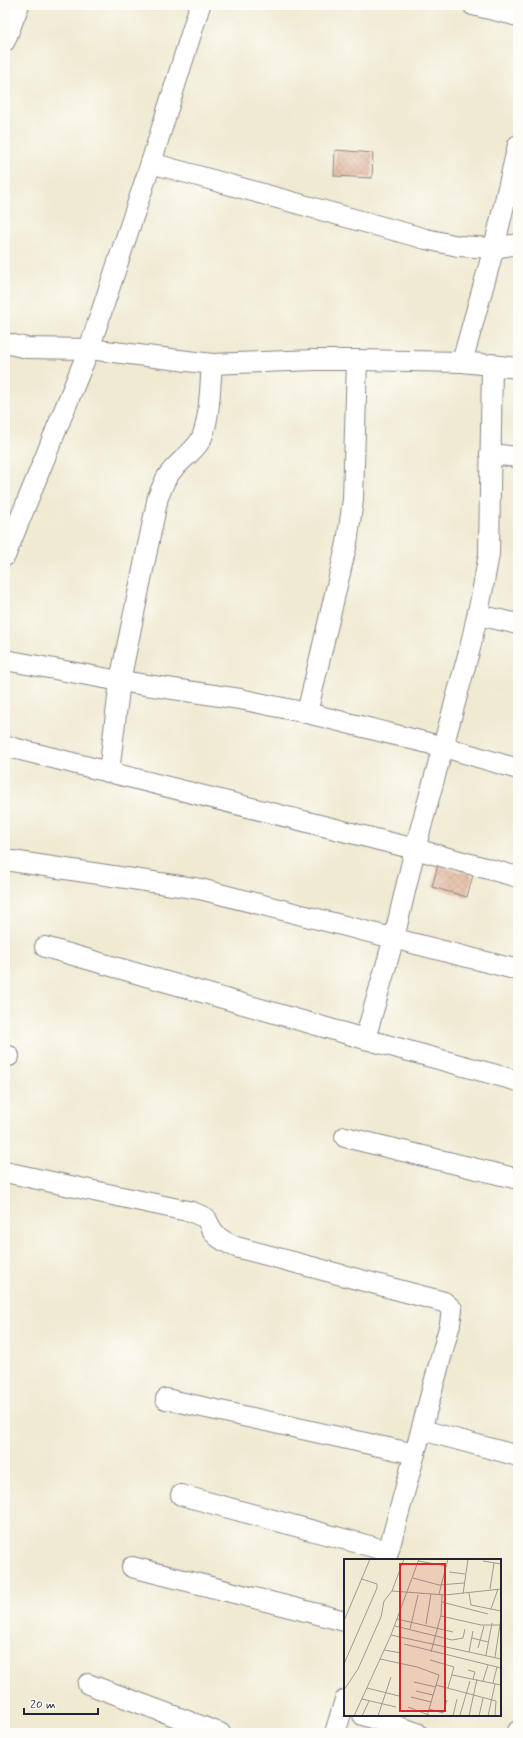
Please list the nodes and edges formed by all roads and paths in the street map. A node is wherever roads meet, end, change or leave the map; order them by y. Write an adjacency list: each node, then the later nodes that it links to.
1 (19, 5): 5 (street)
2 (200, 5): 7 (street)
3 (473, 5): 4 (street)
4 (518, 16)
5 (5, 41)
6 (518, 145): 9 (street)
7 (151, 163): 9 (street); 11 (street)
8 (518, 244): 9 (street)
9 (494, 248): 13 (street)
10 (5, 342): 11 (street)
11 (89, 349): 14 (street); 19 (street)
12 (357, 360): 13 (street); 14 (street); 24 (street)
13 (462, 362): 15 (street)
14 (212, 364): 23 (street)
15 (492, 364): 16 (street); 17 (street)
16 (518, 368)
17 (490, 454): 18 (street); 20 (street)
18 (518, 457)
19 (5, 556)
20 (478, 615): 21 (street); 26 (street)
21 (518, 624)
22 (5, 660): 23 (street)
23 (120, 681): 24 (street); 28 (street)
24 (307, 713): 26 (street)
25 (5, 746): 28 (street)
26 (444, 747): 27 (street); 29 (street)
27 (518, 769)
28 (109, 772): 29 (street)
29 (415, 849): 31 (street); 32 (street)
30 (5, 860): 32 (street)
31 (518, 877)
32 (394, 938): 34 (street); 35 (street)
33 (45, 947): 35 (street)
34 (518, 970)
35 (365, 1039): 36 (street)
36 (518, 1081)
37 (344, 1137): 39 (street)
38 (5, 1172): 41 (street)
39 (518, 1179)
40 (166, 1399): 42 (street)
41 (422, 1430): 42 (street); 43 (street)
42 (415, 1454): 45 (street)
43 (518, 1456)
44 (181, 1495): 45 (street)
45 (387, 1556)
46 (132, 1567): 47 (street)
47 (344, 1622)
48 (88, 1684): 51 (street)
49 (344, 1706): 52 (street)
50 (366, 1716): 53 (street)
51 (220, 1733)
52 (335, 1733)
53 (417, 1733)

